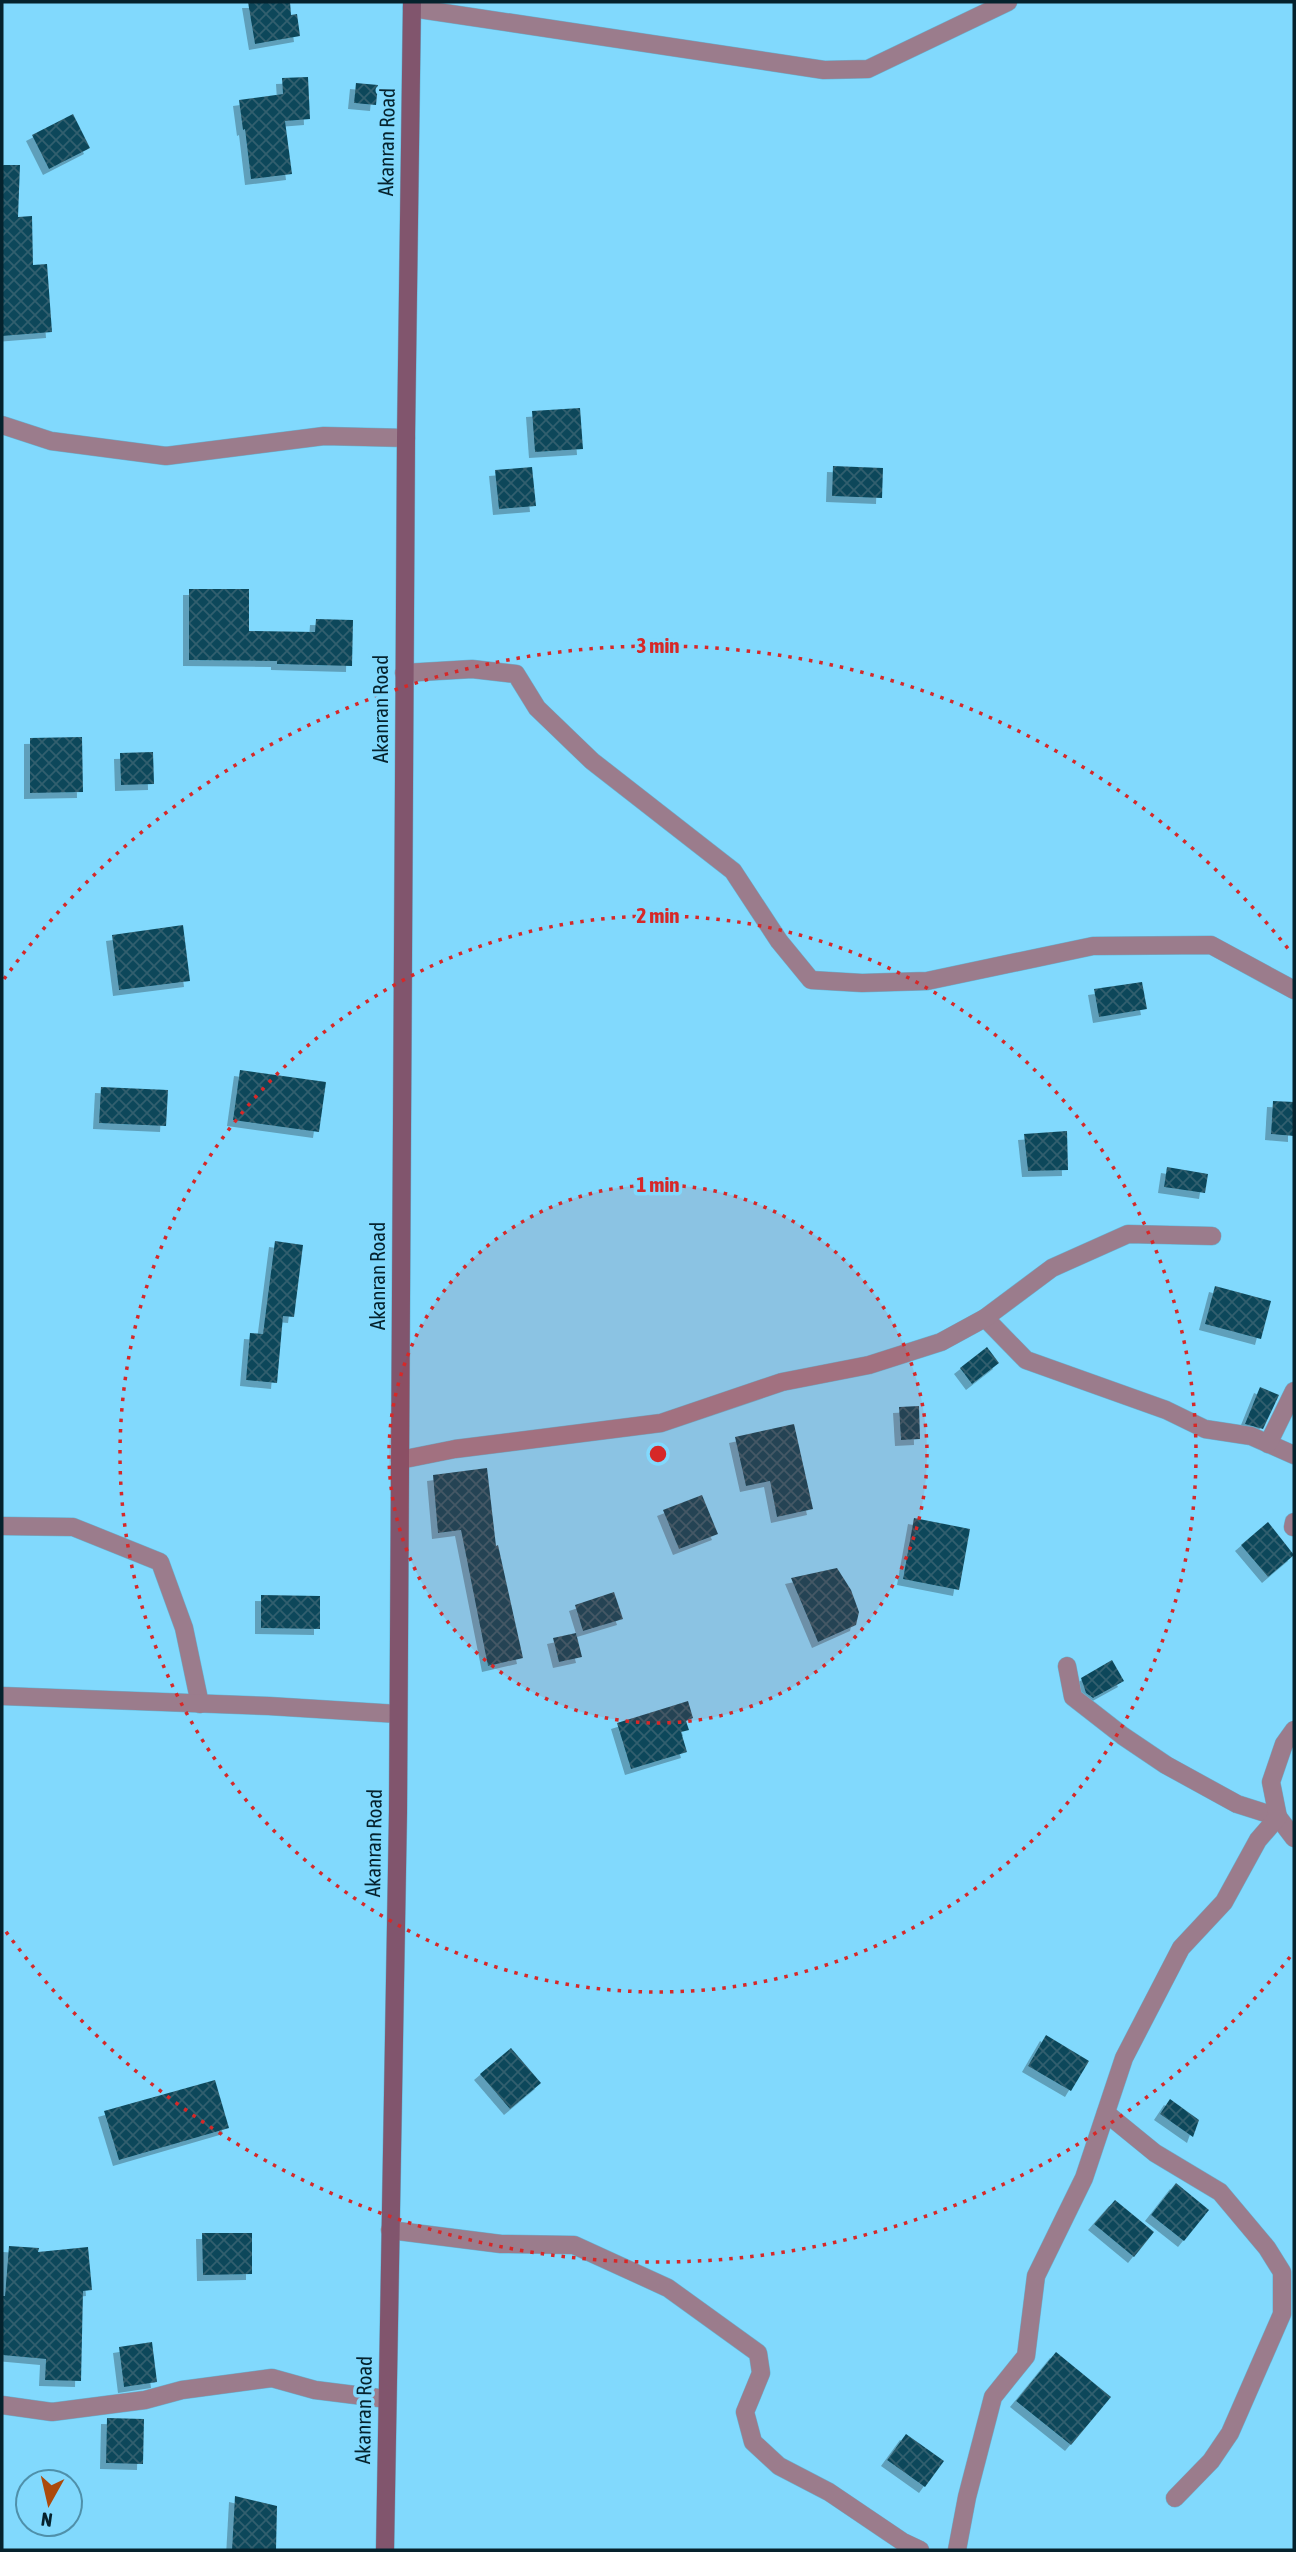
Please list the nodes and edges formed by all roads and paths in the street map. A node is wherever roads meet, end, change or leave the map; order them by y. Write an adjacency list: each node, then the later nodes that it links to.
1 (1008, 2): 2 (street)
2 (412, 5): 4 (main road, Akanran Road)
3 (2, 425): 4 (street)
4 (406, 438): 5 (main road, Akanran Road)
5 (404, 673): 6 (street); 12 (main road, Akanran Road)
6 (1294, 990)
7 (1212, 1236): 8 (street)
8 (985, 1318): 10 (street); 12 (street)
9 (1294, 1391): 10 (street)
10 (1268, 1444): 11 (street)
11 (1294, 1455)
12 (400, 1460): 17 (main road, Akanran Road)
13 (2, 1526): 16 (street)
14 (1068, 1666): 19 (street)
15 (2, 1696): 16 (street)
16 (200, 1704): 17 (street)
17 (398, 1714): 22 (main road, Akanran Road)
18 (1294, 1730): 19 (street)
19 (1278, 1817): 20 (street); 21 (street)
20 (1294, 1838)
21 (1106, 2113): 25 (street); 28 (street)
22 (390, 2230): 23 (main road, Akanran Road); 27 (street)
23 (387, 2399): 24 (street); 26 (main road, Akanran Road)
24 (2, 2405)
25 (1174, 2498)
26 (384, 2550)
27 (920, 2550)
28 (957, 2550)

